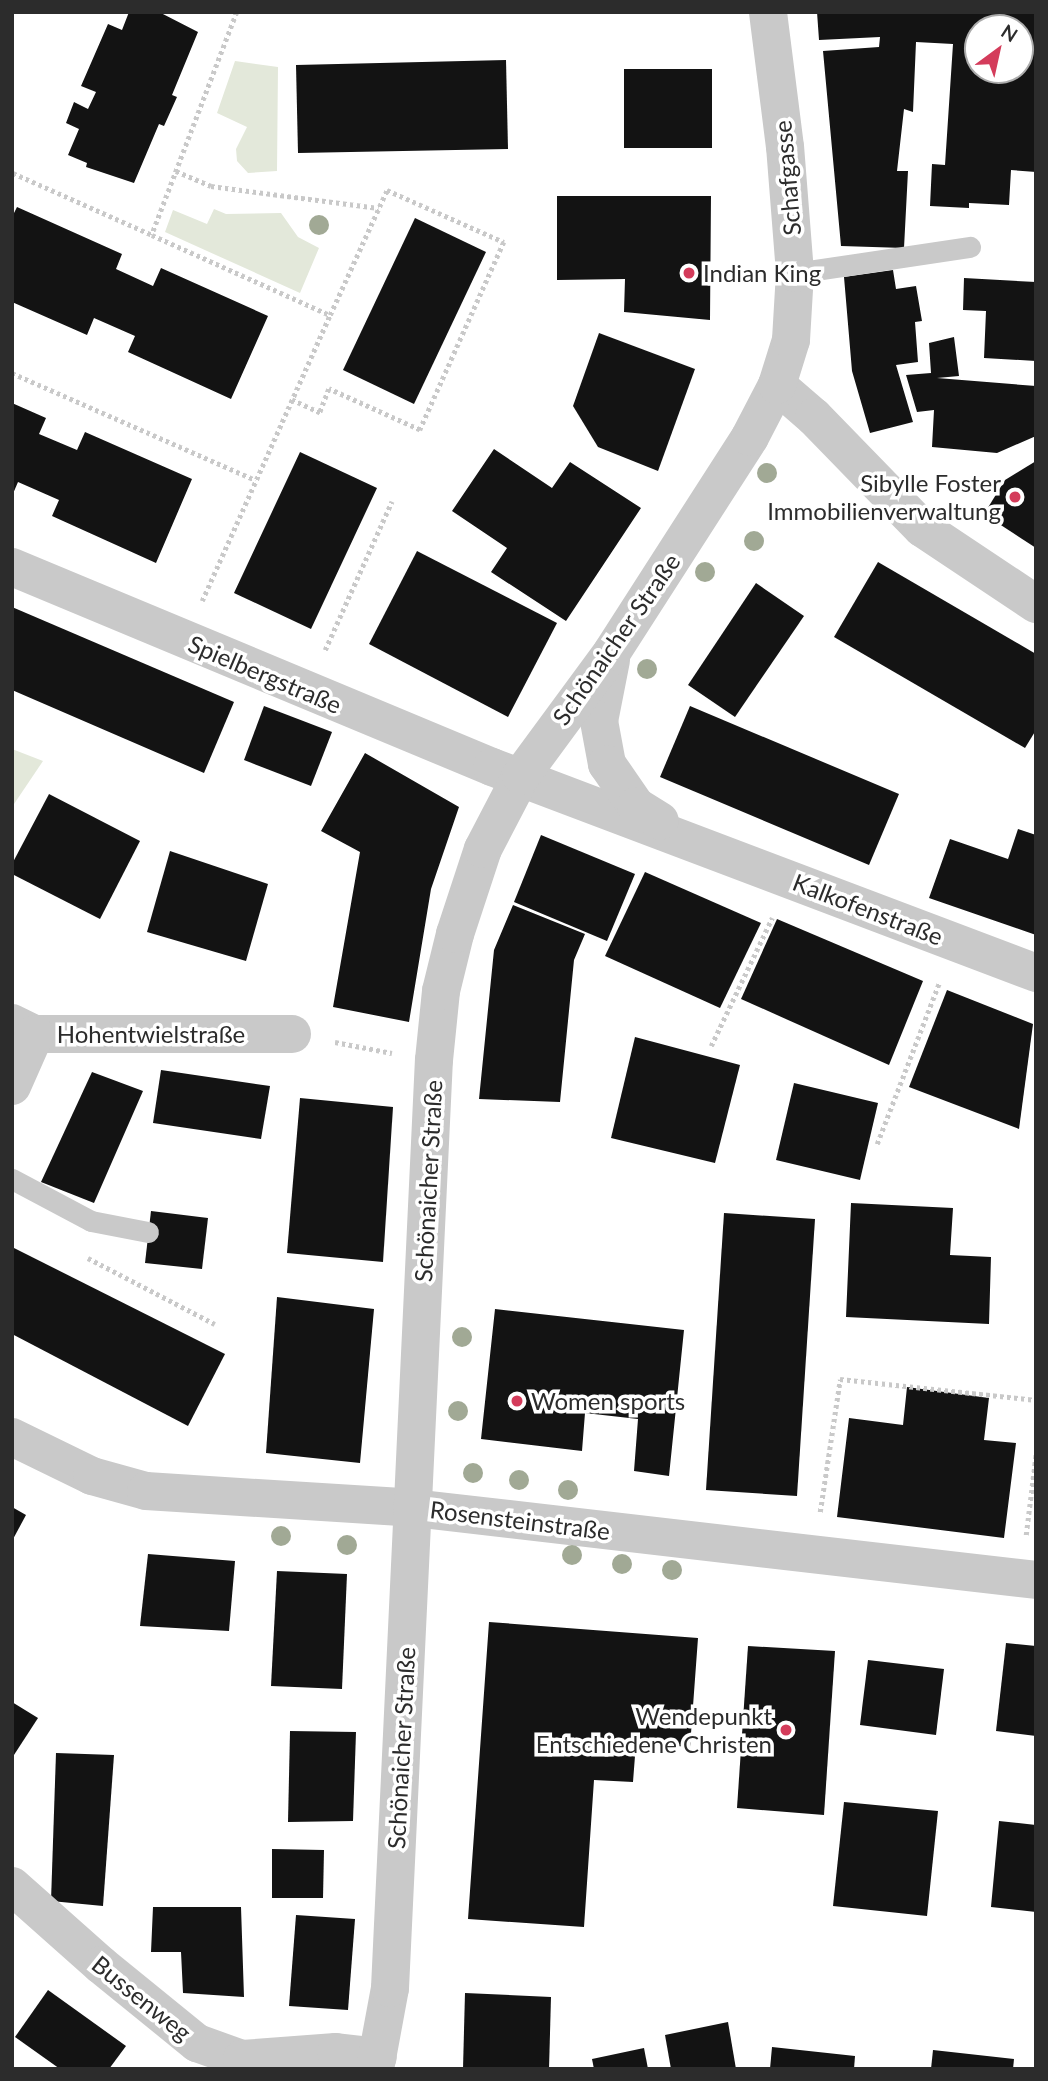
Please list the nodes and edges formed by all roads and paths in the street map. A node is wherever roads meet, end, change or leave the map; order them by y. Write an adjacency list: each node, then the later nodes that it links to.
1 (237, 12): 3 (path)
2 (768, 12): 8 (street, Schafgasse)
3 (176, 172): 5 (path); 6 (path)
4 (12, 175): 6 (path)
5 (379, 208): 9 (path); 12 (path)
6 (152, 235): 9 (path)
7 (970, 247): 8 (lane)
8 (795, 273): 11 (street, Schafgasse)
9 (330, 315): 12 (path)
10 (12, 373): 13 (path)
11 (776, 385): 16 (street); 18 (street, Schönaicher Straße)
12 (292, 400): 13 (path)
13 (256, 480): 17 (path)
14 (393, 501): 19 (path)
15 (12, 567): 17 (street, Spielbergstraße)
16 (1036, 604)
17 (184, 640): 19 (street, Spielbergstraße)
18 (612, 652): 20 (street, Schönaicher Straße); 21 (street, Kalkofenstraße)
19 (306, 692): 20 (street, Spielbergstraße)
20 (521, 776): 21 (street, Kalkofenstraße); 28 (street, Schönaicher Straße)
21 (701, 845): 22 (street, Kalkofenstraße)
22 (790, 879): 23 (street, Kalkofenstraße); 27 (path)
23 (954, 943): 24 (street, Kalkofenstraße); 30 (path)
24 (1036, 973)
25 (24, 1029): 26 (street, Hohentwielstraße); 29 (street)
26 (292, 1034): 28 (path)
27 (711, 1046)
28 (434, 1060): 38 (street, Schönaicher Straße)
29 (12, 1087)
30 (877, 1144)
31 (12, 1179): 32 (lane)
32 (148, 1233)
33 (84, 1256): 34 (path)
34 (215, 1324)
35 (1036, 1400): 39 (path)
36 (12, 1437): 38 (street, Rosensteinstraße)
37 (1036, 1453): 40 (path)
38 (413, 1508): 39 (street, Rosensteinstraße); 42 (street, Schönaicher Straße)
39 (813, 1554): 40 (street, Rosensteinstraße)
40 (1028, 1579)
41 (12, 1886): 43 (street, Bussenweg)
42 (376, 2063): 43 (street, Bussenweg)
43 (235, 2064)

